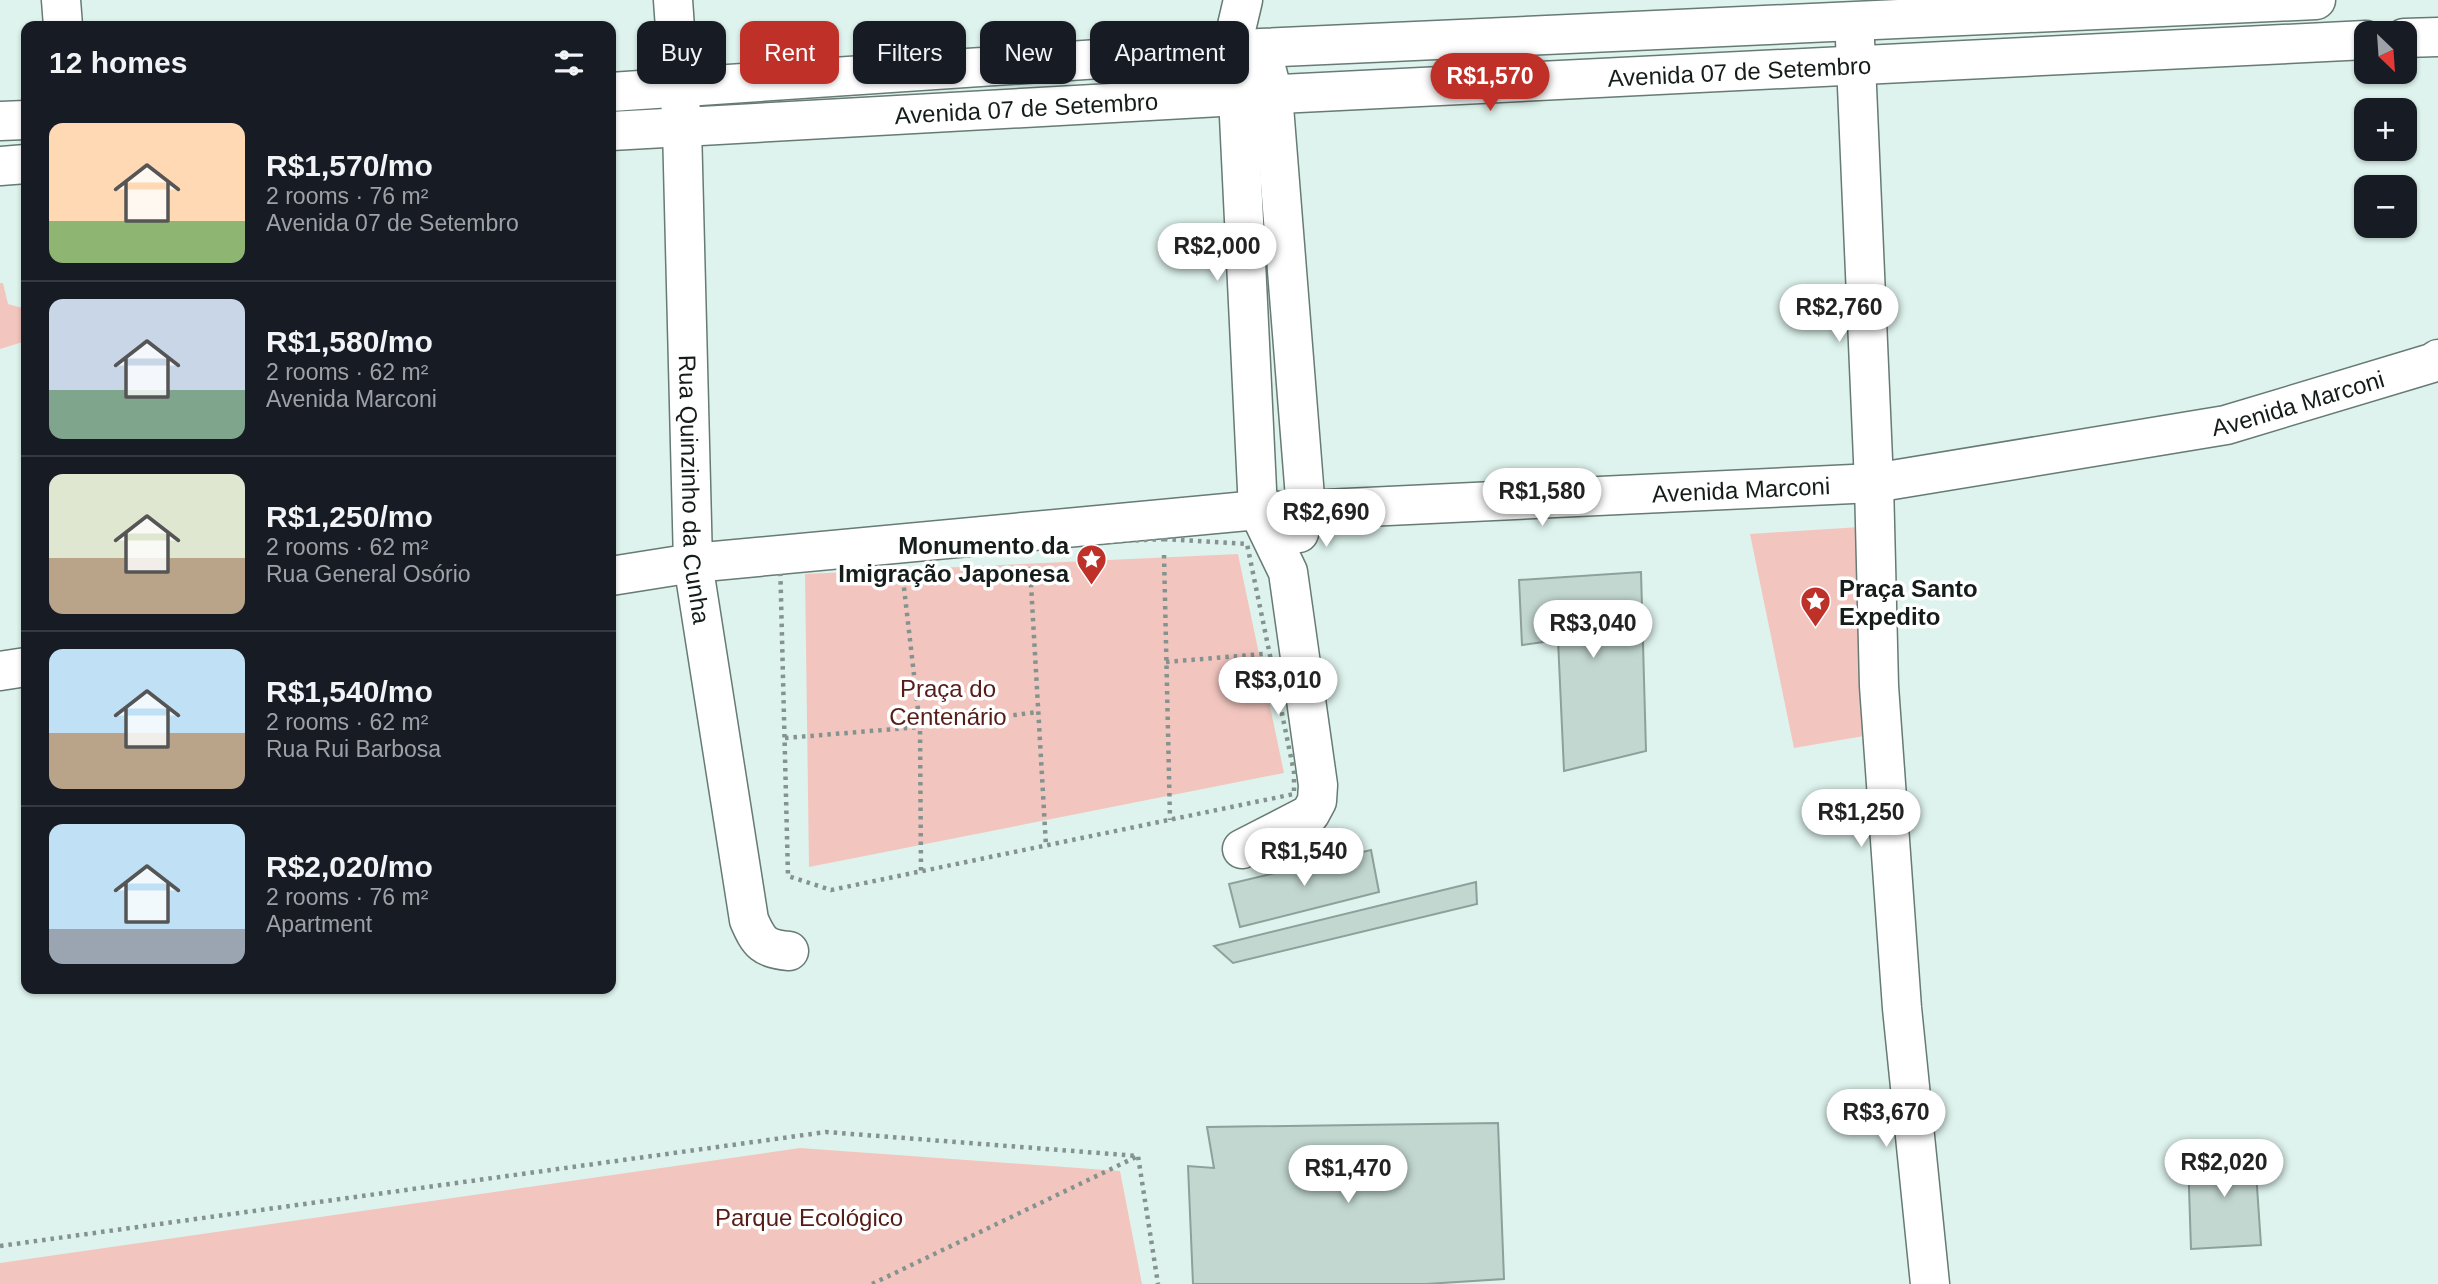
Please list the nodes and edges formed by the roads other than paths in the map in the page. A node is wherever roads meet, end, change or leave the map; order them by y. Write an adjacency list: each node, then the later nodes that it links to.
1 (61, 0): 6 (street)
2 (673, 0): 15 (street, Rua Quinzinho da Cunha)
3 (1244, 0): 7 (street)
4 (2316, 0): 5 (street, Avenida 07 de Setembro)
5 (1853, 10): 11 (street, Avenida 07 de Setembro); 14 (street)
6 (63, 21)
7 (1245, 21)
8 (2438, 37): 9 (street)
9 (2417, 38)
10 (2354, 41): 14 (street, Avenida 07 de Setembro)
11 (1249, 49)
12 (1090, 60): 15 (street, Avenida 07 de Setembro)
13 (1249, 64): 17 (street)
14 (1857, 64): 17 (street, Avenida 07 de Setembro); 25 (street)
15 (678, 89): 16 (street, Avenida 07 de Setembro); 20 (street, Rua Quinzinho da Cunha)
16 (616, 92)
17 (1255, 95): 20 (street, Avenida 07 de Setembro); 26 (street); 27 (street)
18 (21, 120): 19 (street)
19 (0, 121)
20 (682, 127): 21 (street, Avenida 07 de Setembro); 28 (street, Rua Quinzinho da Cunha)
21 (616, 131)
22 (21, 164): 23 (street)
23 (0, 166)
24 (2438, 359): 25 (street, Avenida Marconi)
25 (1874, 483): 27 (street, Avenida Marconi); 35 (street)
26 (1258, 510): 27 (street, Avenida Marconi); 28 (street, Avenida Marconi); 29 (street)
27 (1306, 510): 29 (street)
28 (693, 563): 30 (street, Avenida Marconi); 34 (street, Rua Quinzinho da Cunha)
29 (1288, 572): 33 (street)
30 (616, 575)
31 (21, 668): 32 (street)
32 (0, 671)
33 (1242, 849)
34 (789, 951)
35 (1930, 1284)

